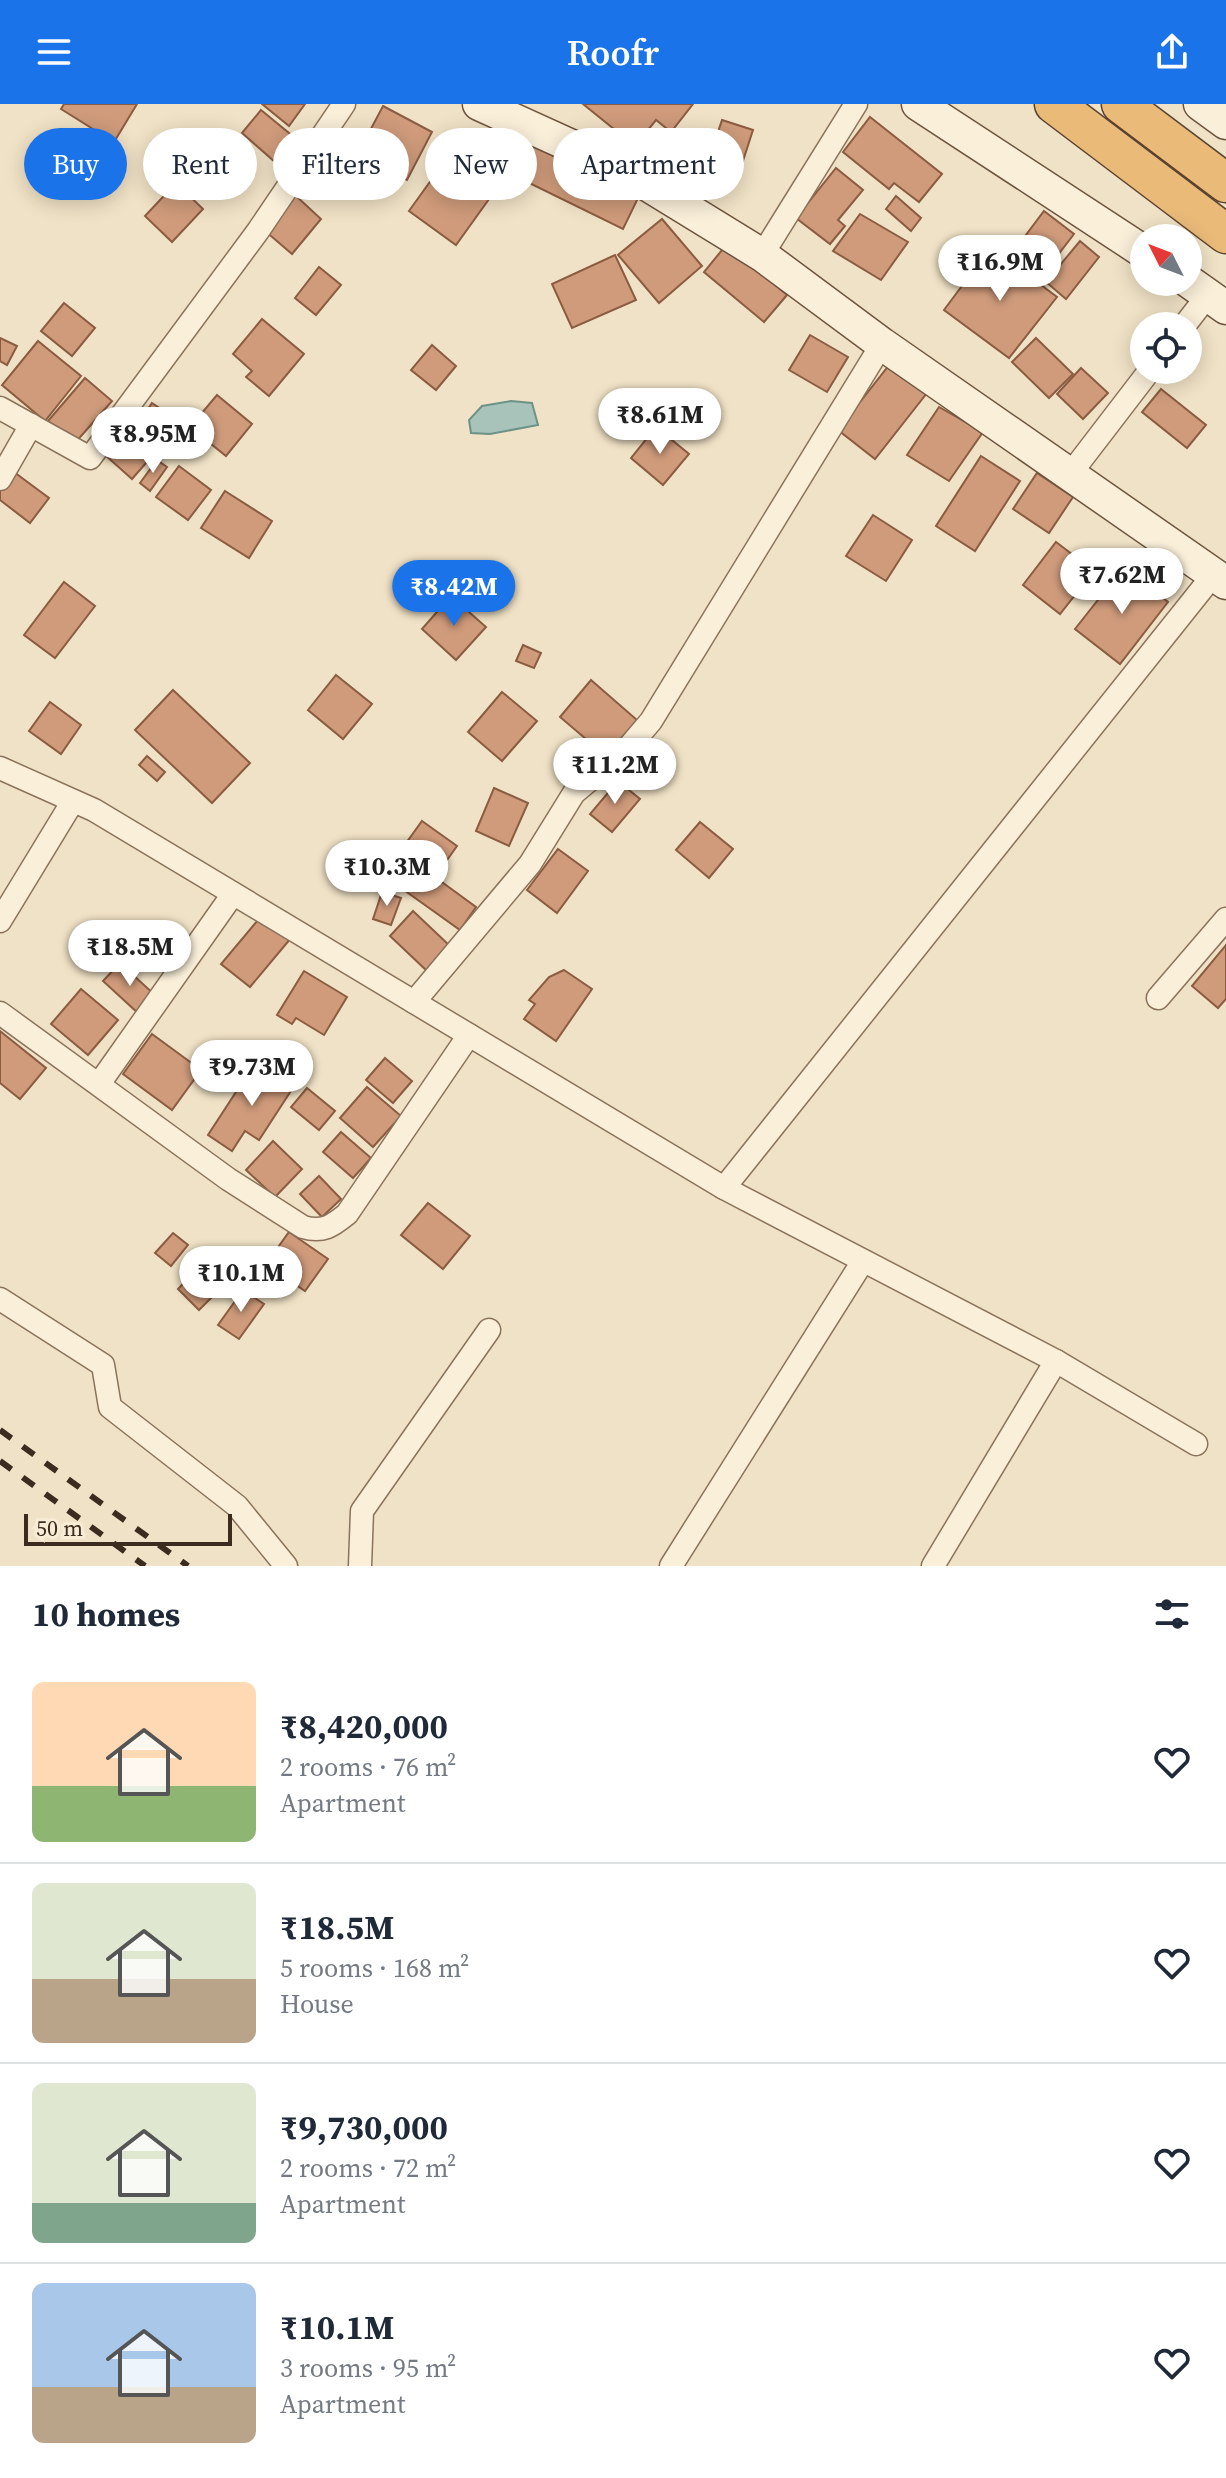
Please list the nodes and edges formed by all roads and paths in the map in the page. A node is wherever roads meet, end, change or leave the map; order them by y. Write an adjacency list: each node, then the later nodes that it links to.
1 (344, 104): 18 (street)
2 (479, 104): 12 (main road)
3 (856, 104): 12 (street)
4 (918, 104): 11 (main road)
5 (1054, 104): 10 (highway)
6 (1121, 104): 9 (highway)
7 (1200, 104): 8 (main road)
8 (1226, 123)
9 (1226, 183)
10 (1226, 234)
11 (1130, 243)
12 (762, 255): 15 (main road)
13 (1207, 295): 14 (street)
14 (1194, 312)
15 (882, 344): 19 (main road); 28 (street)
16 (1139, 384): 19 (street)
17 (0, 408): 18 (street)
18 (31, 425): 20 (street)
19 (1071, 473): 21 (main road)
20 (0, 479)
21 (1220, 578): 32 (street)
22 (0, 768): 23 (street)
23 (73, 801): 24 (street); 26 (street)
24 (233, 894): 28 (street); 31 (street)
25 (1226, 919): 27 (street)
26 (0, 921)
27 (1158, 998)
28 (414, 1002): 30 (street)
29 (0, 1013): 31 (street)
30 (469, 1035): 31 (street); 32 (street)
31 (99, 1084)
32 (724, 1188): 33 (street)
33 (863, 1261): 36 (street); 40 (street)
34 (0, 1299): 38 (street)
35 (489, 1330): 39 (street)
36 (1056, 1361): 37 (street); 41 (street)
37 (1196, 1444)
38 (286, 1566)
39 (360, 1566)
40 (671, 1566)
41 (933, 1566)

